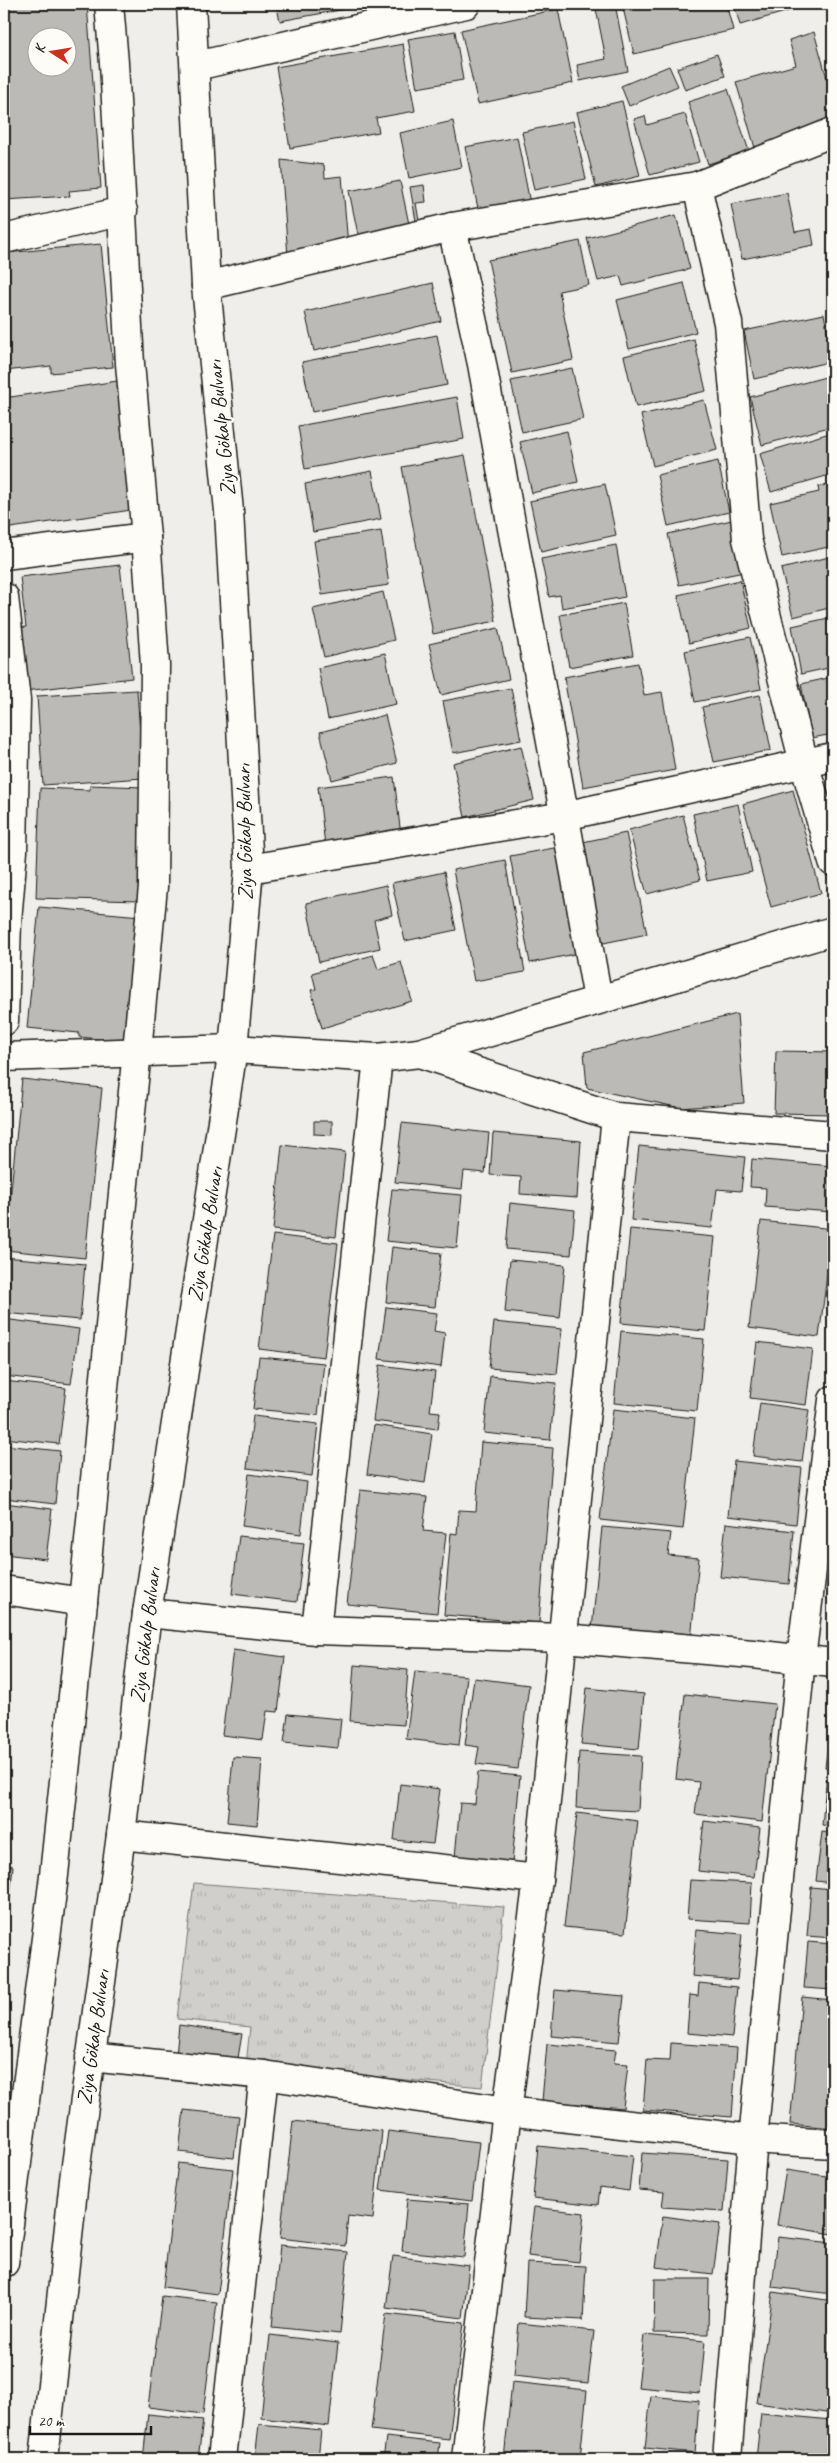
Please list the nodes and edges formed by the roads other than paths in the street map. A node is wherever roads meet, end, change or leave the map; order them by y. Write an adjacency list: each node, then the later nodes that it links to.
1 (109, 4): 7 (street)
2 (191, 4): 4 (street, Ziya Gökalp Bulvarı)
3 (466, 4): 4 (street)
4 (196, 66): 10 (street, Ziya Gökalp Bulvarı)
5 (833, 132): 6 (street)
6 (697, 186): 8 (street); 15 (street)
7 (123, 211): 9 (street); 11 (street)
8 (452, 227): 10 (street); 16 (street)
9 (4, 239)
10 (206, 286): 18 (street, Ziya Gökalp Bulvarı)
11 (146, 536): 12 (street); 24 (street)
12 (4, 555)
13 (4, 597): 19 (street)
14 (833, 757): 15 (street)
15 (804, 763): 16 (street); 17 (street)
16 (564, 816): 18 (street); 21 (street)
17 (833, 862)
18 (249, 870): 23 (street, Ziya Gökalp Bulvarı)
19 (6, 920): 22 (street)
20 (833, 931): 21 (street)
21 (598, 999): 25 (street)
22 (4, 1021)
23 (233, 1049): 24 (street); 27 (street); 33 (street, Ziya Gökalp Bulvarı)
24 (137, 1052): 26 (street); 32 (street)
25 (419, 1052): 27 (street); 28 (street)
26 (4, 1057)
27 (378, 1058): 34 (street)
28 (616, 1117): 29 (street); 35 (street)
29 (833, 1135)
30 (833, 1400): 36 (street)
31 (4, 1590): 32 (street)
32 (83, 1602): 45 (street)
33 (147, 1612): 34 (street); 38 (street, Ziya Gökalp Bulvarı)
34 (316, 1630): 35 (street)
35 (564, 1638): 36 (street); 39 (street)
36 (801, 1659): 37 (street); 43 (street)
37 (833, 1663)
38 (121, 1836): 39 (street); 40 (street, Ziya Gökalp Bulvarı)
39 (538, 1879): 42 (street)
40 (90, 2058): 41 (street); 46 (street, Ziya Gökalp Bulvarı)
41 (264, 2075): 42 (street); 47 (street)
42 (507, 2111): 43 (street); 48 (street)
43 (753, 2139): 44 (street); 49 (street)
44 (833, 2144)
45 (4, 2263)
46 (44, 2459)
47 (222, 2459)
48 (466, 2459)
49 (727, 2459)

